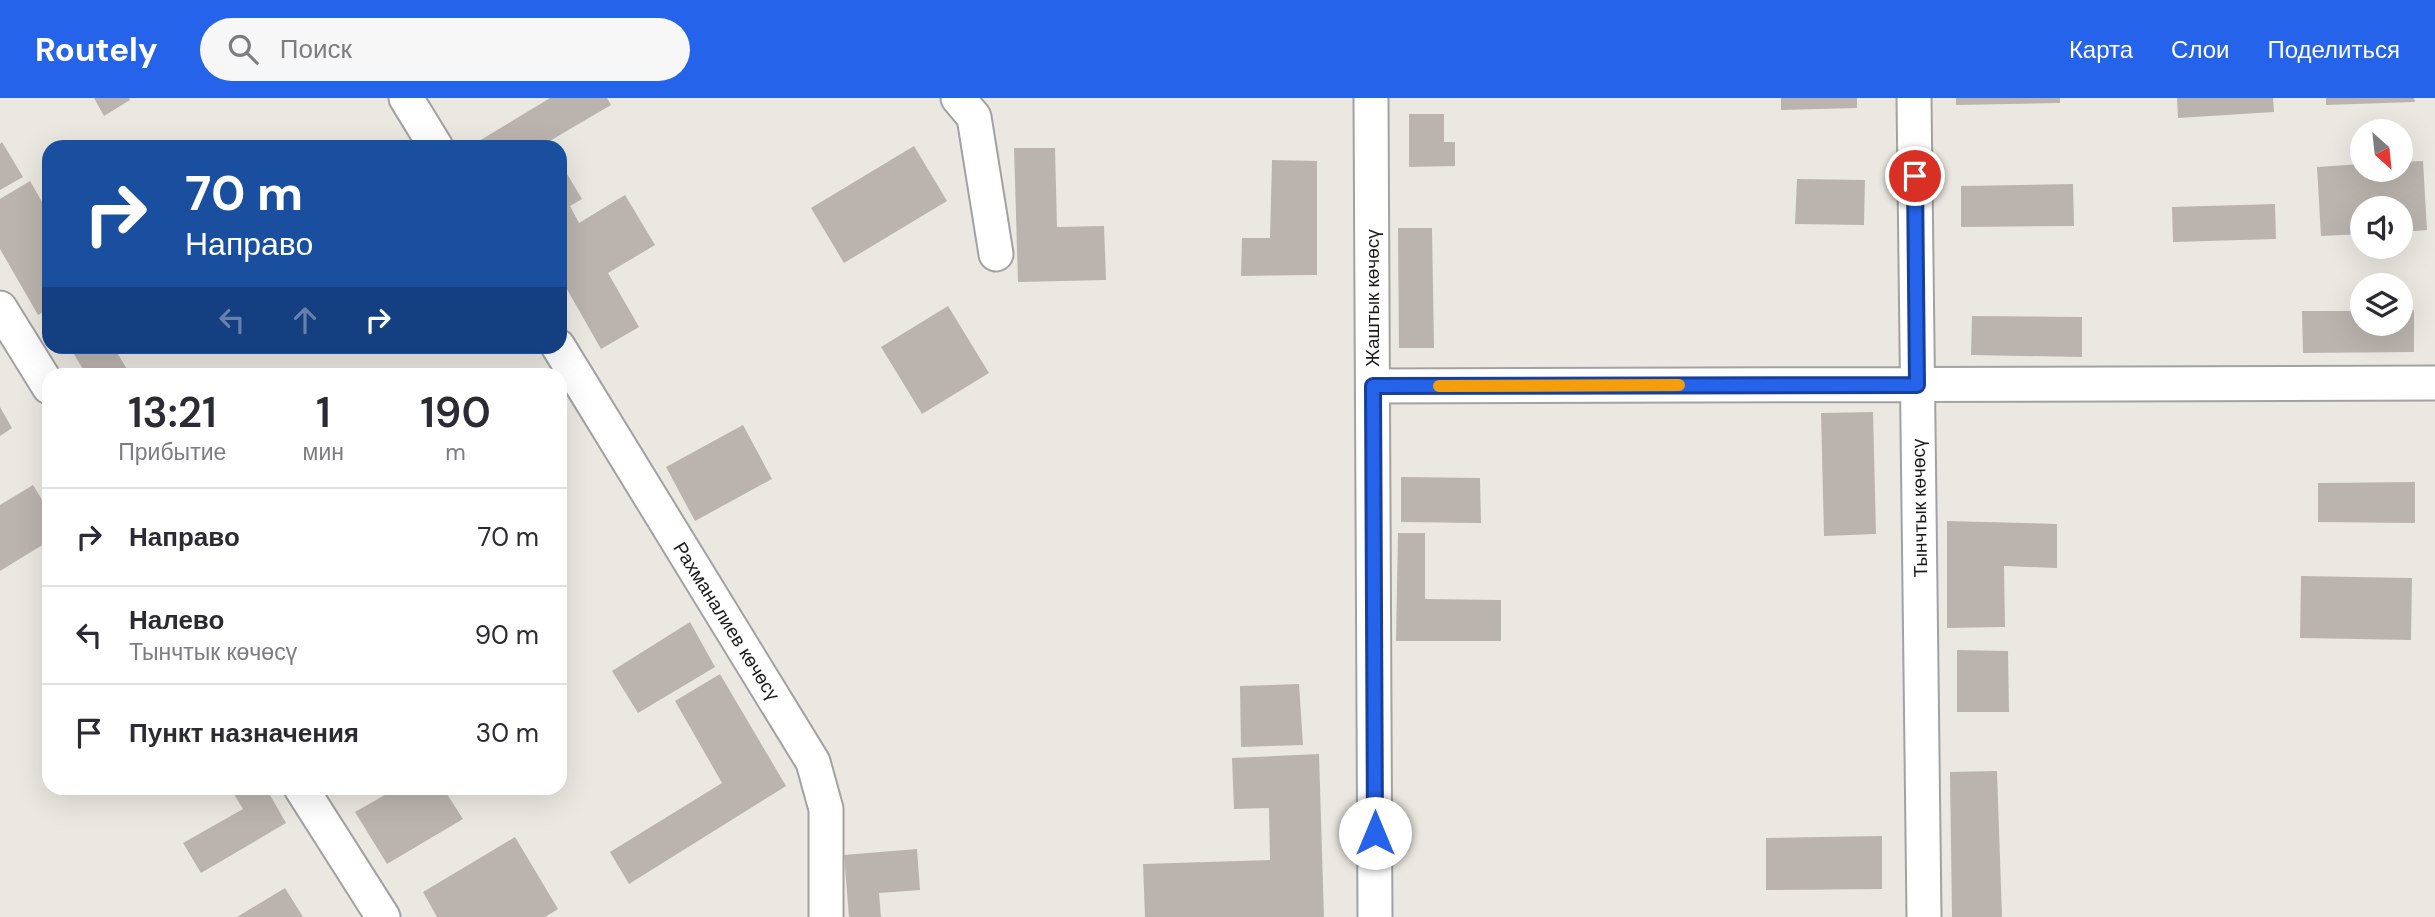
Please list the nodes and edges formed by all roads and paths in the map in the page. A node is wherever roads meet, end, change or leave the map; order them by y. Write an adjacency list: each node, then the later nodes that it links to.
1 (406, 98): 5 (street)
2 (958, 98): 6 (street)
3 (1371, 98): 12 (street, Жаштык көчөсү)
4 (1914, 98): 11 (street, Тынчтык көчөсү)
5 (432, 140)
6 (996, 254)
7 (0, 308): 9 (street)
8 (563, 354): 15 (street, Рахманалиев көчөсү)
9 (42, 376)
10 (2435, 383): 11 (street)
11 (1917, 385): 12 (street); 17 (street, Тынчтык көчөсү)
12 (1373, 386): 16 (street, Жаштык көчөсү)
13 (305, 795): 14 (street)
14 (383, 917)
15 (826, 917)
16 (1375, 917)
17 (1924, 917)

